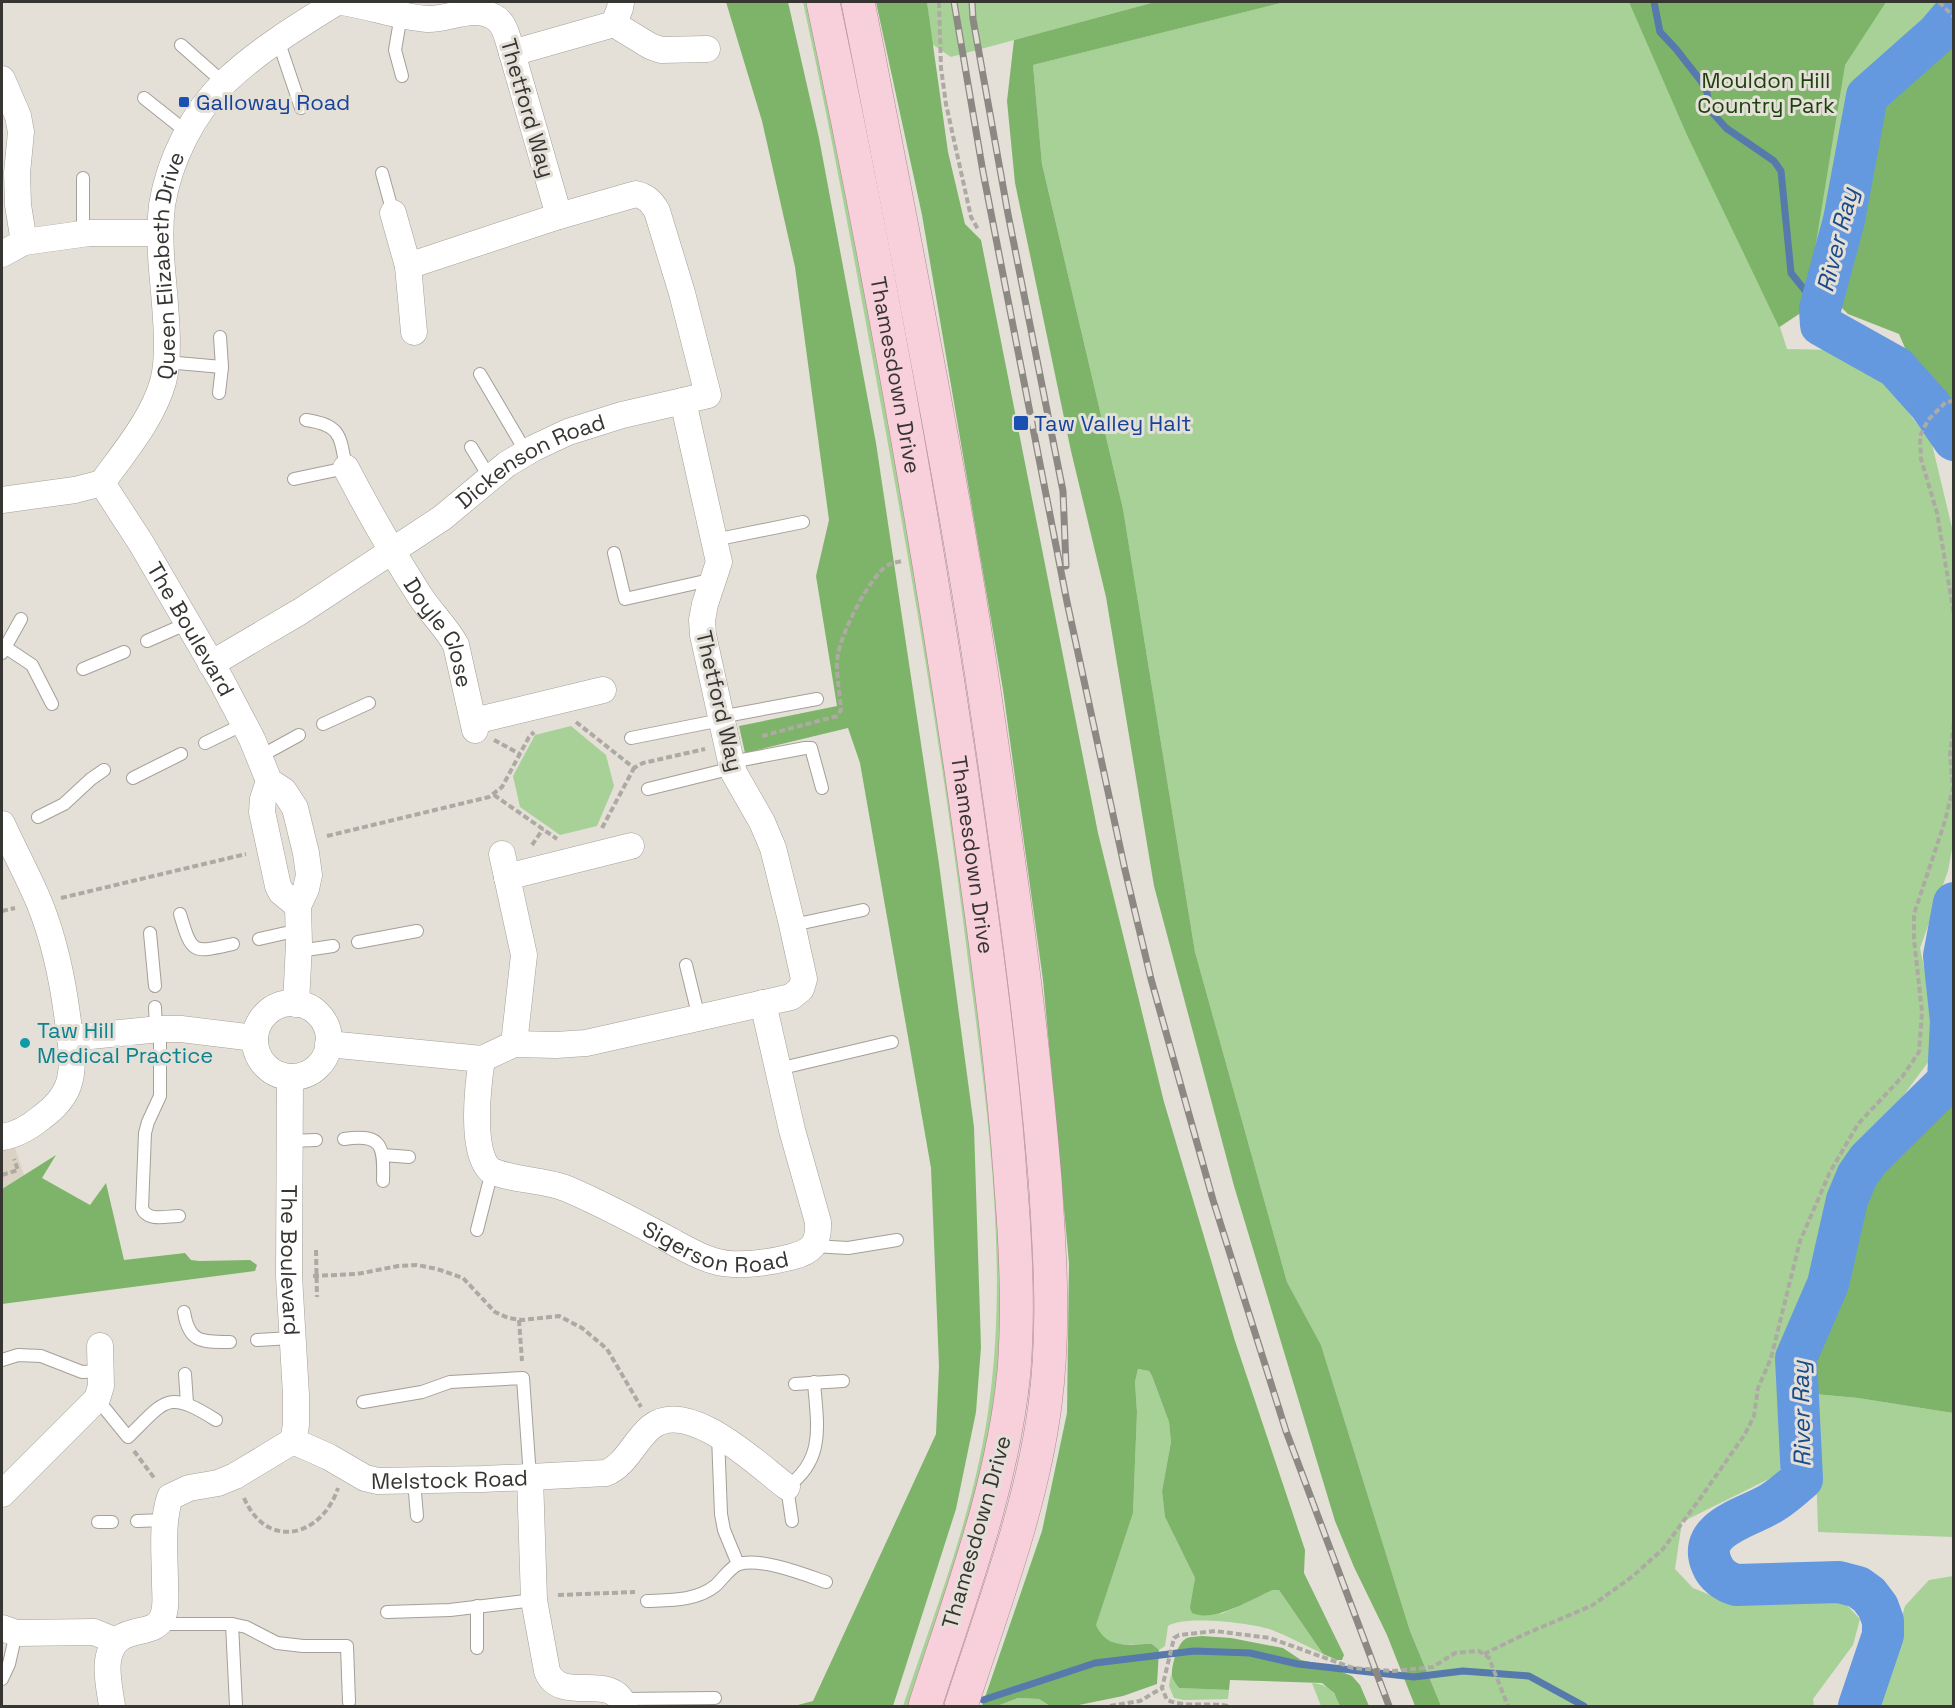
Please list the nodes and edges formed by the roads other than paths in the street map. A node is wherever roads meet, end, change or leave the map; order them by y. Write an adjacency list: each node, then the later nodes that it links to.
1 (339, 2): 6 (street, Thetford Way); 7 (street, Queen Elizabeth Drive)
2 (823, 2): 152 (main road, Thamesdown Drive)
3 (858, 2): 153 (main road, Thamesdown Drive)
4 (481, 6): 6 (street, Thetford Way); 10 (street, Thetford Way)
5 (618, 13): 9 (street); 10 (street)
6 (401, 15): 11 (lane)
7 (278, 40): 13 (street, Queen Elizabeth Drive); 15 (lane)
8 (181, 45): 13 (lane)
9 (707, 49)
10 (512, 53): 20 (street, Thetford Way)
11 (402, 76)
12 (2, 79): 23 (street)
13 (224, 83): 16 (street, Queen Elizabeth Drive)
14 (144, 98): 16 (lane)
15 (301, 108)
16 (188, 133): 21 (street, Queen Elizabeth Drive)
17 (382, 173): 19 (lane)
18 (83, 178): 22 (lane)
19 (393, 213): 25 (street)
20 (560, 216): 25 (street); 32 (street)
21 (160, 233): 22 (street); 28 (street, Queen Elizabeth Drive)
22 (83, 234): 23 (street)
23 (24, 242): 24 (street)
24 (2, 254)
25 (408, 266): 26 (street)
26 (414, 332)
27 (220, 337): 29 (lane)
28 (166, 362): 29 (lane); 39 (street, Queen Elizabeth Drive)
29 (222, 367): 31 (lane)
30 (480, 374): 35 (lane)
31 (219, 393)
32 (683, 401): 35 (street, Dickenson Road); 42 (street, Thetford Way)
33 (306, 420): 36 (lane)
34 (471, 447): 37 (lane)
35 (526, 452): 37 (street, Dickenson Road)
36 (346, 468): 38 (lane); 43 (street)
37 (490, 478): 43 (street, Dickenson Road)
38 (294, 479)
39 (102, 483): 40 (street); 47 (street, The Boulevard)
40 (2, 500)
41 (803, 522): 42 (lane)
42 (714, 540): 45 (street, Thetford Way)
43 (391, 550): 51 (street, Dickenson Road); 53 (street, Doyle Close)
44 (614, 553): 45 (lane)
45 (715, 579): 61 (street, Thetford Way)
46 (21, 619): 49 (lane)
47 (188, 623): 48 (lane); 51 (street, The Boulevard)
48 (147, 641)
49 (3, 648): 56 (lane)
50 (124, 652): 52 (lane)
51 (211, 664): 57 (street, The Boulevard)
52 (83, 669)
53 (603, 690)
54 (817, 699): 61 (lane)
55 (369, 703): 58 (lane)
56 (52, 704)
57 (244, 724): 62 (lane); 64 (street, The Boulevard)
58 (323, 724)
59 (300, 735): 64 (lane)
60 (631, 738): 61 (lane)
61 (726, 742): 68 (lane); 69 (lane); 75 (street, Thetford Way)
62 (205, 743)
63 (181, 754): 66 (lane)
64 (259, 756): 67 (street, The Boulevard)
65 (104, 770): 70 (lane)
66 (133, 778)
67 (269, 781): 76 (street); 76 (street, The Boulevard)
68 (822, 788)
69 (648, 789)
70 (38, 818)
71 (8, 828): 89 (street)
72 (631, 846): 93 (street)
73 (863, 910): 75 (lane)
74 (180, 914): 81 (lane)
75 (793, 926): 85 (street, Thetford Way)
76 (299, 929): 79 (lane); 82 (lane); 86 (street, The Boulevard)
77 (417, 931): 80 (lane)
78 (150, 933): 84 (lane)
79 (258, 939)
80 (358, 942)
81 (233, 944)
82 (333, 946)
83 (686, 965): 87 (lane)
84 (155, 986)
85 (764, 1003): 87 (street, Thetford Way); 95 (street, Sigerson Road)
86 (296, 1004): 90 (street); 92 (street)
87 (699, 1018): 93 (street, Thetford Way)
88 (157, 1021): 89 (street); 90 (street); 105 (lane)
89 (70, 1038): 97 (street)
90 (255, 1038): 96 (street)
91 (892, 1042): 95 (lane)
92 (328, 1044): 94 (street); 96 (street)
93 (514, 1044): 94 (street, Thetford Way)
94 (482, 1059): 103 (street)
95 (778, 1069): 108 (street, Sigerson Road)
96 (290, 1077): 100 (street, The Boulevard)
97 (2, 1137)
98 (344, 1139): 101 (lane)
99 (316, 1140): 100 (lane)
100 (289, 1141): 110 (street, The Boulevard)
101 (383, 1155): 102 (lane); 104 (lane)
102 (409, 1157)
103 (492, 1171): 106 (lane); 108 (street, Sigerson Road)
104 (382, 1181)
105 (179, 1216)
106 (477, 1230)
107 (897, 1240): 108 (lane)
108 (813, 1246)
109 (184, 1312): 112 (lane)
110 (292, 1338): 111 (lane); 124 (street, The Boulevard)
111 (257, 1340)
112 (230, 1342)
113 (101, 1359): 114 (lane); 119 (street)
114 (2, 1360)
115 (185, 1374): 121 (lane)
116 (843, 1381): 117 (lane)
117 (814, 1382): 118 (lane); 127 (lane)
118 (795, 1384)
119 (97, 1399): 121 (lane); 128 (street)
120 (363, 1402): 125 (lane)
121 (187, 1403): 122 (lane)
122 (216, 1420)
123 (718, 1435): 125 (street); 127 (street); 135 (lane)
124 (293, 1441): 126 (street, Melstock Road); 129 (street)
125 (530, 1477): 126 (street, Melstock Road); 137 (street, Melstock Road)
126 (414, 1481): 130 (lane)
127 (786, 1487): 133 (lane)
128 (2, 1494)
129 (168, 1508): 132 (lane); 141 (street)
130 (417, 1516)
131 (112, 1521): 134 (lane)
132 (137, 1521)
133 (792, 1521)
134 (98, 1522)
135 (738, 1564): 136 (lane); 138 (lane)
136 (826, 1582)
137 (534, 1600): 139 (lane); 149 (street, Melstock Road)
138 (647, 1601)
139 (477, 1606): 140 (lane); 145 (lane)
140 (387, 1612)
141 (159, 1624): 142 (lane); 144 (street)
142 (232, 1624): 148 (lane); 151 (lane)
143 (9, 1630): 144 (street); 146 (lane)
144 (116, 1641): 150 (street)
145 (477, 1648)
146 (2, 1679)
147 (715, 1698): 149 (lane)
148 (349, 1702)
149 (623, 1703)
150 (112, 1707)
151 (236, 1707)
152 (925, 1707)
153 (961, 1707)

